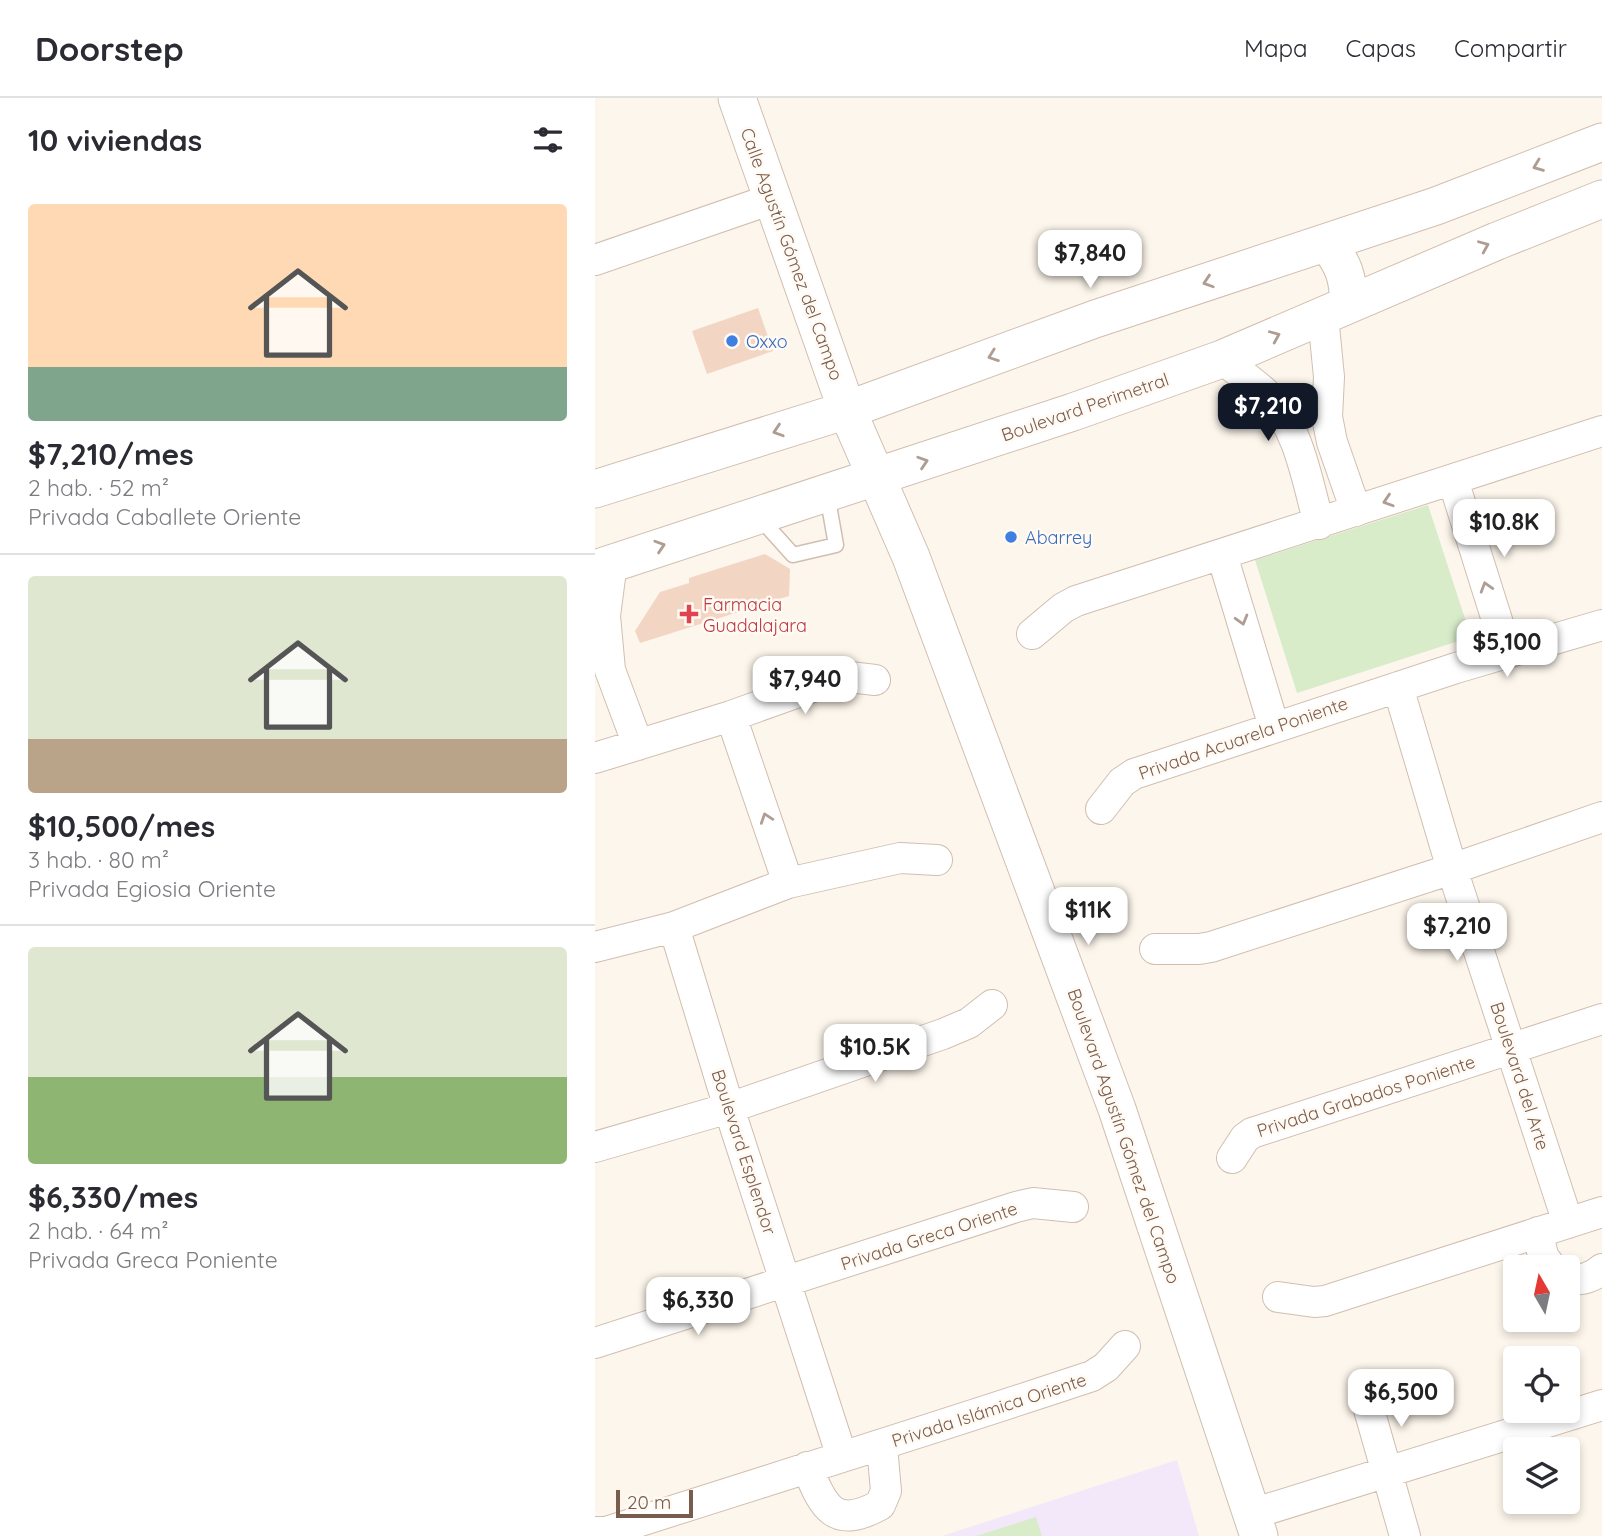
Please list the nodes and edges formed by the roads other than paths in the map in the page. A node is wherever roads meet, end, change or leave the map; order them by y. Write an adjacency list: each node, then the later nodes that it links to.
1 (737, 98): 3 (street, Calle Agustín Gómez del Campo)
2 (1602, 142): 5 (street, one-way to 5)
3 (772, 199): 6 (street); 9 (street, Calle Agustín Gómez del Campo)
4 (1602, 199): 7 (street, Boulevard Perimetral, one-way to 4)
5 (1327, 243): 7 (street); 9 (street, one-way to 9)
6 (595, 260)
7 (1336, 310): 8 (street, Boulevard Perimetral, one-way to 7); 11 (street)
8 (1222, 359): 12 (street); 13 (street, Boulevard Perimetral, one-way to 8)
9 (847, 410): 13 (street, Boulevard Agustín Gómez del Campo); 15 (street, one-way to 15)
10 (1602, 431): 14 (street)
11 (1332, 442): 12 (street); 17 (street)
12 (1299, 454): 19 (street)
13 (876, 477): 16 (street, Boulevard Perimetral); 63 (street, Boulevard Agustín Gómez del Campo)
14 (1453, 480): 17 (street, one-way to 17); 24 (street, one-way to 14)
15 (595, 489)
16 (827, 493): 18 (street, Boulevard Perimetral); 18 (lane)
17 (1356, 511): 19 (street)
18 (757, 515): 21 (street, Boulevard Perimetral, one-way to 18)
19 (1319, 524): 20 (street)
20 (1222, 555): 23 (street); 29 (street, one-way to 29)
21 (604, 565): 25 (street)
22 (1602, 625): 24 (street, Privada Acuarela Poniente)
23 (1032, 634)
24 (1507, 652): 27 (street, Privada Acuarela Poniente)
25 (602, 673): 30 (street)
26 (875, 680): 28 (street)
27 (1398, 687): 29 (street, Privada Acuarela Poniente); 35 (street, Boulevard del Arte)
28 (731, 716): 30 (street); 36 (street, one-way to 28)
29 (1274, 727): 32 (street, Privada Acuarela Poniente)
30 (638, 745): 31 (street)
31 (595, 758)
32 (1101, 809)
33 (1602, 817): 35 (street)
34 (937, 860): 36 (street)
35 (1452, 869): 39 (street); 42 (street, Boulevard del Arte)
36 (788, 883): 37 (street)
37 (674, 927): 38 (street); 43 (street, Boulevard Esplendor)
38 (595, 947)
39 (1155, 949)
40 (992, 1005): 43 (street)
41 (1602, 1019): 42 (street, Privada Grabados Poniente)
42 (1511, 1047): 45 (street, Privada Grabados Poniente); 48 (street, Boulevard del Arte)
43 (729, 1108): 44 (street); 53 (street, Boulevard Esplendor)
44 (595, 1147)
45 (1232, 1158)
46 (1073, 1207): 53 (street, Privada Greca Oriente)
47 (1602, 1212): 48 (street)
48 (1568, 1223): 49 (street)
49 (1538, 1232): 50 (street); 54 (street)
50 (1543, 1255)
51 (1602, 1269): 52 (street)
52 (1580, 1279)
53 (786, 1282): 55 (street, Privada Greca Oriente); 60 (street, Boulevard Esplendor)
54 (1278, 1297)
55 (595, 1343)
56 (1125, 1346): 59 (street, Privada Islámica Oriente)
57 (1366, 1399): 62 (street)
58 (1602, 1405): 62 (street)
59 (882, 1446): 60 (street, Privada Islámica Oriente); 61 (street)
60 (842, 1457): 61 (street, Privada Islámica Oriente)
61 (807, 1467): 64 (street, Privada Islámica Oriente)
62 (1388, 1473): 63 (street); 65 (street)
63 (1255, 1525)
64 (595, 1532)
65 (1405, 1536)

